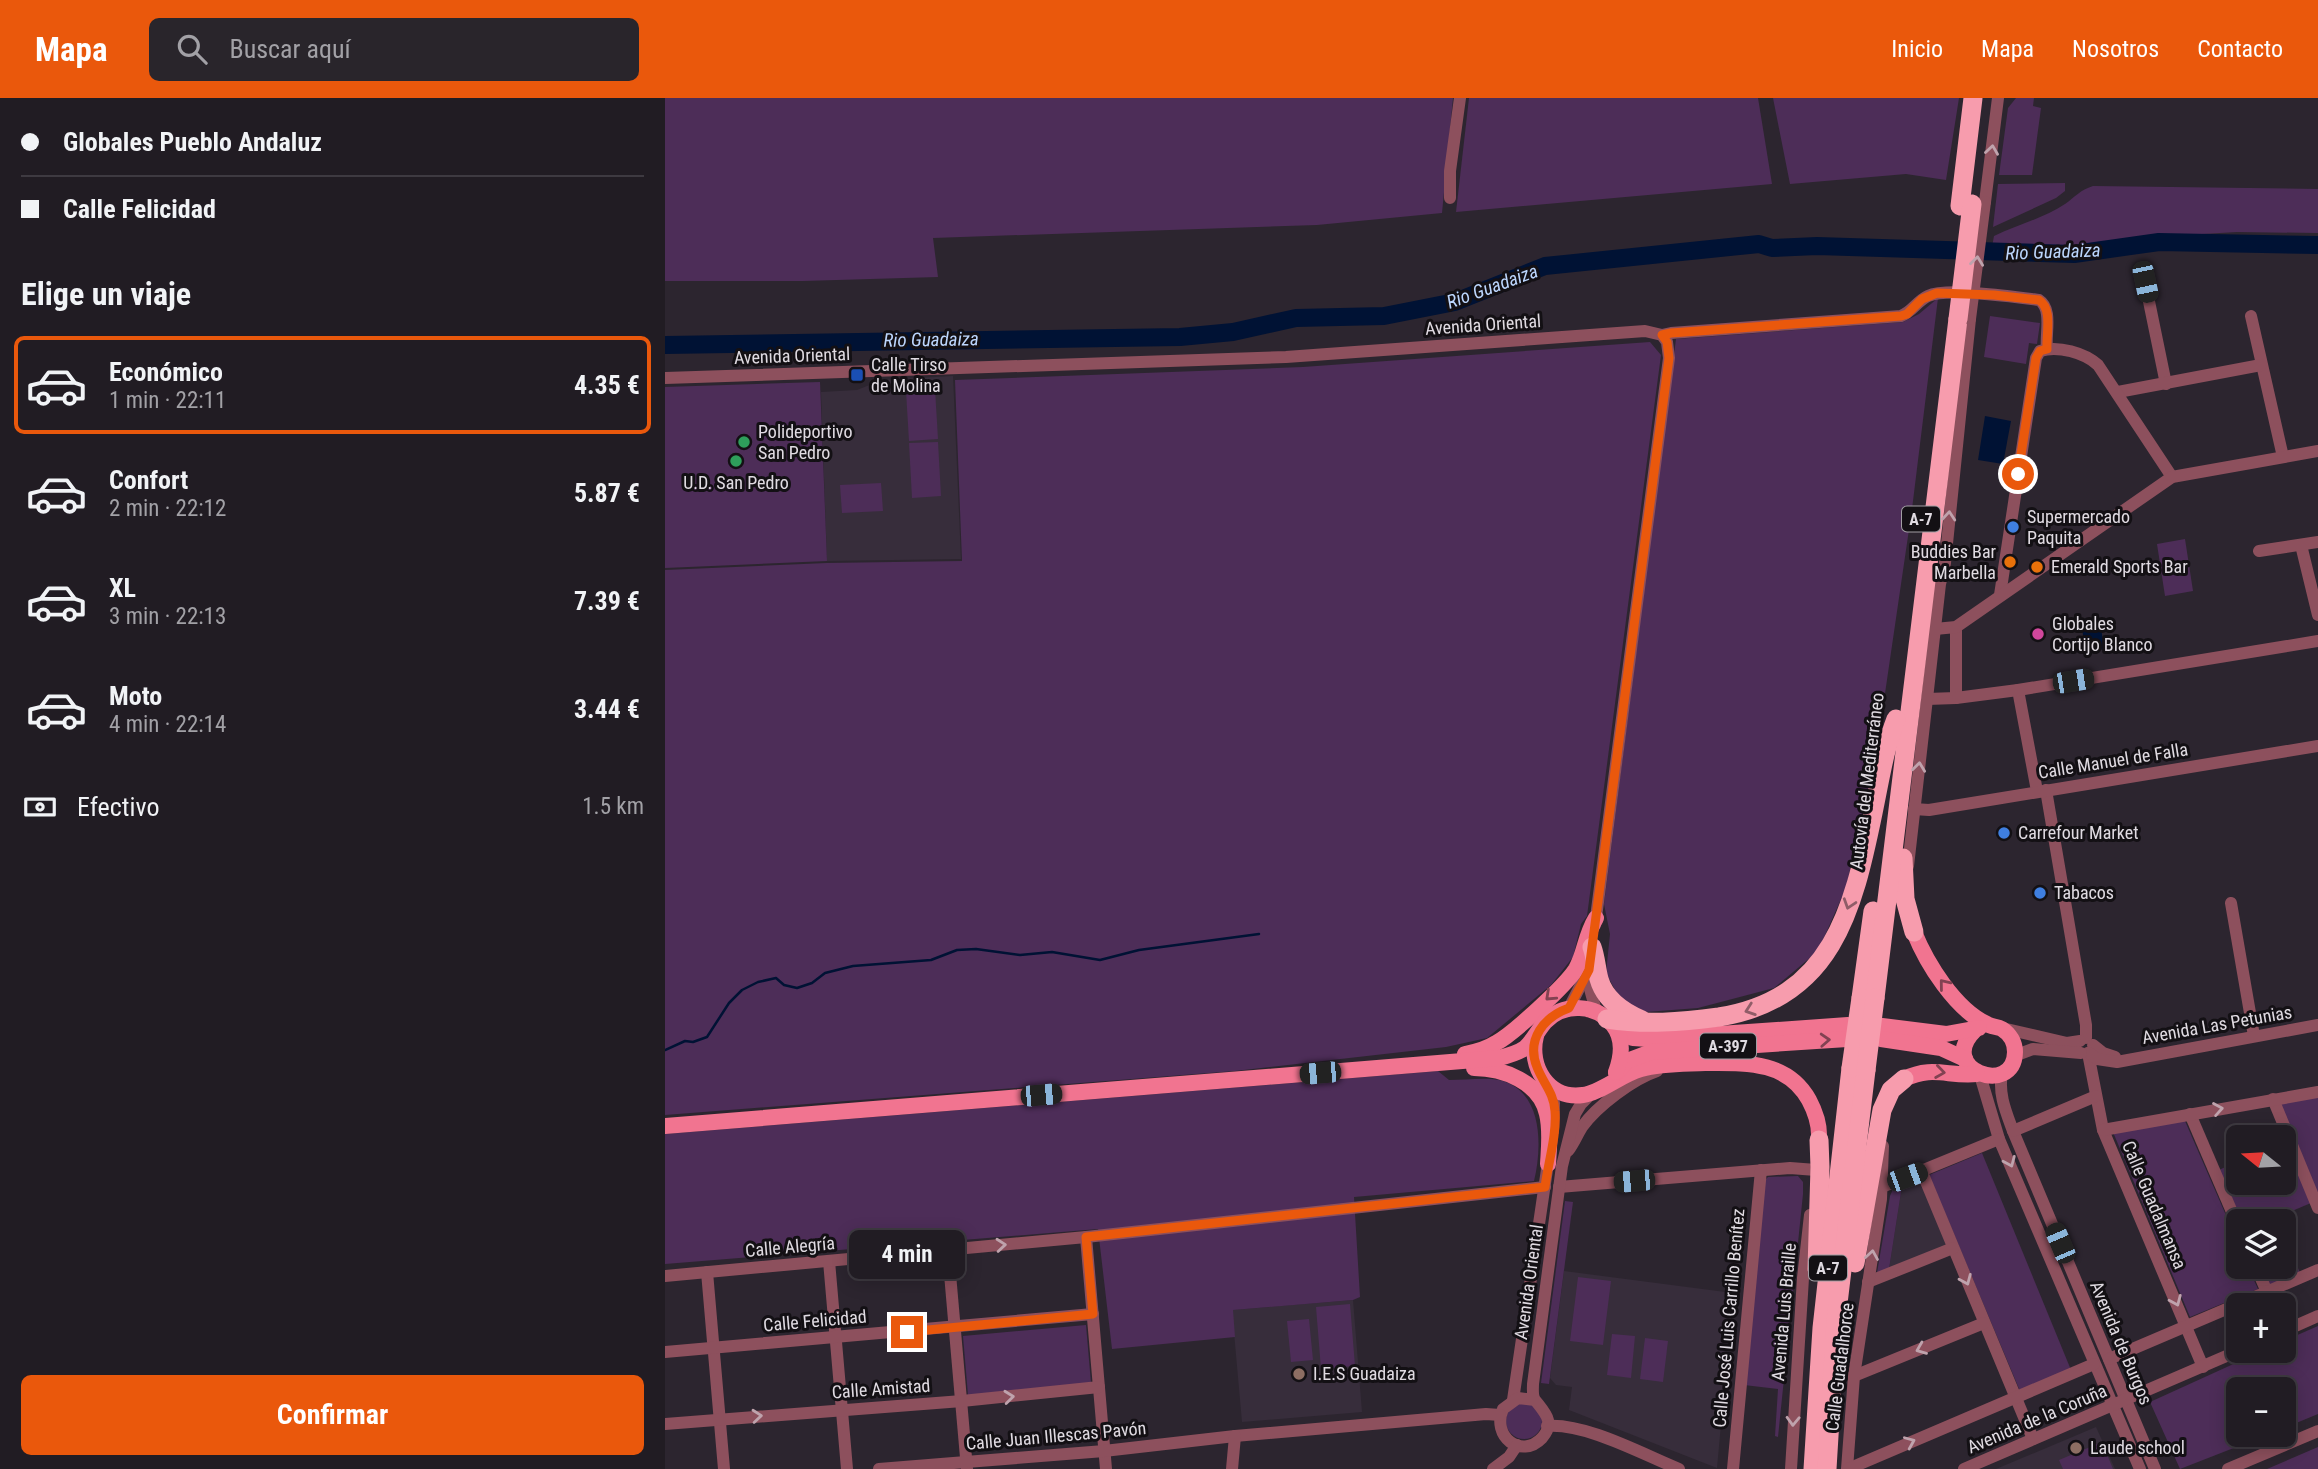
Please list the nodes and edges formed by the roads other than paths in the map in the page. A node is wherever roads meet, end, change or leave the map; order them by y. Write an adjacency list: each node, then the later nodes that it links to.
1 (1461, 98): 5 (street)
2 (1973, 98): 6 (highway, Autovía del Mediterráneo / A-7)
3 (1986, 98): 6 (highway, Autovía del Mediterráneo / A-7)
4 (1999, 98): 6 (street, one-way to 4)
5 (1451, 198)
6 (1972, 204): 9 (highway, Autovía del Mediterráneo / A-7)
7 (2145, 282): 14 (street)
8 (2251, 316): 12 (street)
9 (1958, 319): 25 (street, one-way to 9); 30 (highway, Autovía del Mediterráneo / A-7); 32 (highway, Autovía del Mediterráneo / A-7)
10 (1662, 335): 11 (street, Avenida Oriental); 13 (street, Avenida Oriental); 36 (street)
11 (2047, 349): 15 (street); 22 (street)
12 (2261, 365): 14 (street); 17 (street)
13 (665, 378)
14 (2167, 384): 15 (street)
15 (2118, 392): 18 (street)
16 (2318, 451): 17 (street)
17 (2283, 457): 18 (street)
18 (2172, 477): 22 (street)
19 (2318, 542): 20 (street)
20 (2301, 545): 21 (street); 23 (street)
21 (2259, 551)
22 (2000, 596): 24 (street)
23 (2318, 615)
24 (1956, 627): 25 (street); 28 (street)
25 (1935, 629): 29 (street)
26 (2318, 641): 27 (street)
27 (2018, 690): 28 (street); 33 (street, Calle Guadalmansa)
28 (1956, 698): 29 (street)
29 (1927, 699): 34 (street, one-way to 29)
30 (1896, 719): 40 (highway, Autovía del Mediterráneo / A-7); 43 (highway, one-way to 43)
31 (2318, 746): 33 (street, Calle Manuel de Falla)
32 (1902, 776): 37 (highway); 40 (highway, Autovía del Mediterráneo / A-7)
33 (2042, 791): 34 (street, Calle Manuel de Falla); 48 (street, Calle Guadalmansa)
34 (1914, 809): 37 (street)
35 (2231, 903): 47 (street)
36 (1596, 918): 38 (street); 52 (main road, one-way to 52)
37 (1914, 932): 45 (main road, one-way to 37)
38 (1592, 947): 39 (street); 43 (highway)
39 (1589, 970): 41 (street); 42 (street)
40 (1868, 998): 54 (highway, Autovía del Mediterráneo / A-7, bridge)
41 (1569, 1008): 42 (main road, A-397); 46 (main road)
42 (1607, 1021): 43 (highway); 57 (main road); 57 (main road, A-397, one-way to 42)
43 (1649, 1023)
44 (2318, 1025): 47 (street, Avenida Las Petunias)
45 (1988, 1028): 48 (street, Avenida Las Petunias); 49 (main road); 51 (main road); 51 (main road)
46 (1537, 1033): 50 (main road); 58 (main road)
47 (2254, 1036): 48 (street, Avenida Las Petunias)
48 (2086, 1047): 49 (street, Avenida Las Petunias); 62 (street, Calle Guadalmansa)
49 (2014, 1056): 55 (main road)
50 (1499, 1058): 52 (main road); 58 (main road)
51 (1965, 1059): 56 (main road)
52 (1448, 1062): 65 (main road); 71 (main road)
53 (1688, 1064): 57 (main road); 69 (street); 70 (main road)
54 (1859, 1069): 102 (highway, Autovía del Mediterráneo / A-7); 105 (highway, Autovía del Mediterráneo / A-7)
55 (2002, 1073): 56 (main road); 67 (street, Avenida de Burgos)
56 (1979, 1074): 59 (main road, one-way to 56); 68 (street, Avenida de Burgos)
57 (1612, 1077): 60 (main road, A-397)
58 (1544, 1079): 60 (main road); 71 (street)
59 (1904, 1079): 76 (street, Calle Guadalhorce); 105 (highway)
60 (1593, 1092): 69 (street, Avenida Oriental)
61 (2318, 1092): 63 (street)
62 (2096, 1096): 66 (street, Calle Guadalmansa); 67 (street)
63 (2273, 1099): 64 (street, one-way to 63); 78 (street)
64 (2190, 1114): 66 (street); 77 (street)
65 (665, 1126)
66 (2103, 1130): 92 (street, Calle Guadalmansa, one-way to 92)
67 (2014, 1131): 99 (street, Avenida de Burgos)
68 (2000, 1139): 73 (street); 100 (street, Avenida de Burgos, one-way to 100)
69 (1564, 1156): 75 (street, Avenida Oriental)
70 (1817, 1156): 72 (street); 102 (highway); 131 (street, Avenida Luis Braille, one-way to 131)
71 (1548, 1164): 74 (street)
72 (1761, 1170): 75 (street); 130 (street, Calle José Luis Carrillo Benítez)
73 (1922, 1172): 76 (street); 80 (street)
74 (1545, 1187): 79 (street, Calle Alegría); 107 (street)
75 (1559, 1187): 108 (street, Avenida Oriental)
76 (1882, 1187): 87 (street, Calle Guadalhorce, one-way to 76)
77 (2231, 1209)
78 (2318, 1209)
79 (1086, 1237): 81 (street, Calle Alegría, one-way to 79); 89 (street)
80 (1953, 1248): 87 (street); 91 (street, one-way to 91)
81 (948, 1251): 82 (street, Calle Alegría); 94 (street)
82 (829, 1261): 84 (street, Calle Alegría); 95 (street)
83 (2318, 1270): 88 (street)
84 (707, 1272): 85 (street, Calle Alegría); 96 (street)
85 (665, 1276)
86 (2261, 1279): 88 (street)
87 (1868, 1282): 103 (street, Calle Guadalhorce)
88 (2267, 1292): 92 (street)
89 (1093, 1314): 94 (street, Calle Felicidad); 104 (street)
90 (2318, 1316): 93 (street)
91 (1984, 1322): 103 (street, one-way to 103); 106 (street)
92 (2186, 1325): 99 (street); 101 (street, Calle Guadalmansa)
93 (2296, 1326)
94 (955, 1328): 95 (street, Calle Felicidad); 109 (street)
95 (835, 1337): 96 (street, Calle Felicidad); 112 (street)
96 (714, 1347): 97 (street, Calle Felicidad); 114 (street)
97 (665, 1352)
98 (2226, 1356): 101 (street, Avenida de la Coruña)
99 (2109, 1359): 110 (street, Avenida de Burgos)
100 (2094, 1364): 106 (street); 111 (street, Avenida de Burgos)
101 (2203, 1367): 110 (street, Avenida de la Coruña)
102 (1818, 1375): 132 (highway, Autovía del Mediterráneo / A-7)
103 (1854, 1376): 134 (street, Calle Guadalhorce)
104 (1099, 1387): 109 (street, Calle Amistad, one-way to 104); 121 (street)
105 (1831, 1391): 133 (highway, Autovía del Mediterráneo / A-7)
106 (2015, 1398): 119 (street); 134 (street, one-way to 106)
107 (1513, 1400): 108 (street); 113 (street)
108 (1535, 1400): 116 (street, Avenida Oriental)
109 (962, 1401): 112 (street, Calle Amistad); 122 (street)
110 (2126, 1401): 111 (street, Avenida de la Coruña); 137 (street, Avenida de Burgos)
111 (2112, 1407): 119 (street, Avenida de la Coruña); 136 (street, Avenida de Burgos)
112 (841, 1410): 114 (street, Calle Amistad, one-way to 112); 125 (street)
113 (1500, 1415): 118 (street, Calle Juan Illescas Pavón); 120 (street)
114 (720, 1419): 115 (street, Calle Amistad); 124 (street)
115 (665, 1424)
116 (1548, 1426): 120 (street); 129 (street)
117 (2318, 1431): 138 (street)
118 (1235, 1436): 121 (street, Calle Juan Illescas Pavón); 128 (street)
119 (2033, 1439): 135 (street, Avenida de la Coruña)
120 (1517, 1445): 123 (street)
121 (1104, 1451): 122 (street, Calle Juan Illescas Pavón); 127 (street)
122 (967, 1466): 126 (street, Calle Juan Illescas Pavón)
123 (1502, 1466)
124 (725, 1469)
125 (847, 1469)
126 (879, 1469)
127 (1106, 1469)
128 (1232, 1469)
129 (1679, 1469)
130 (1733, 1469)
131 (1791, 1469)
132 (1813, 1469)
133 (1827, 1469)
134 (1847, 1469)
135 (1964, 1469)
136 (2140, 1469)
137 (2155, 1469)
138 (2228, 1469)

